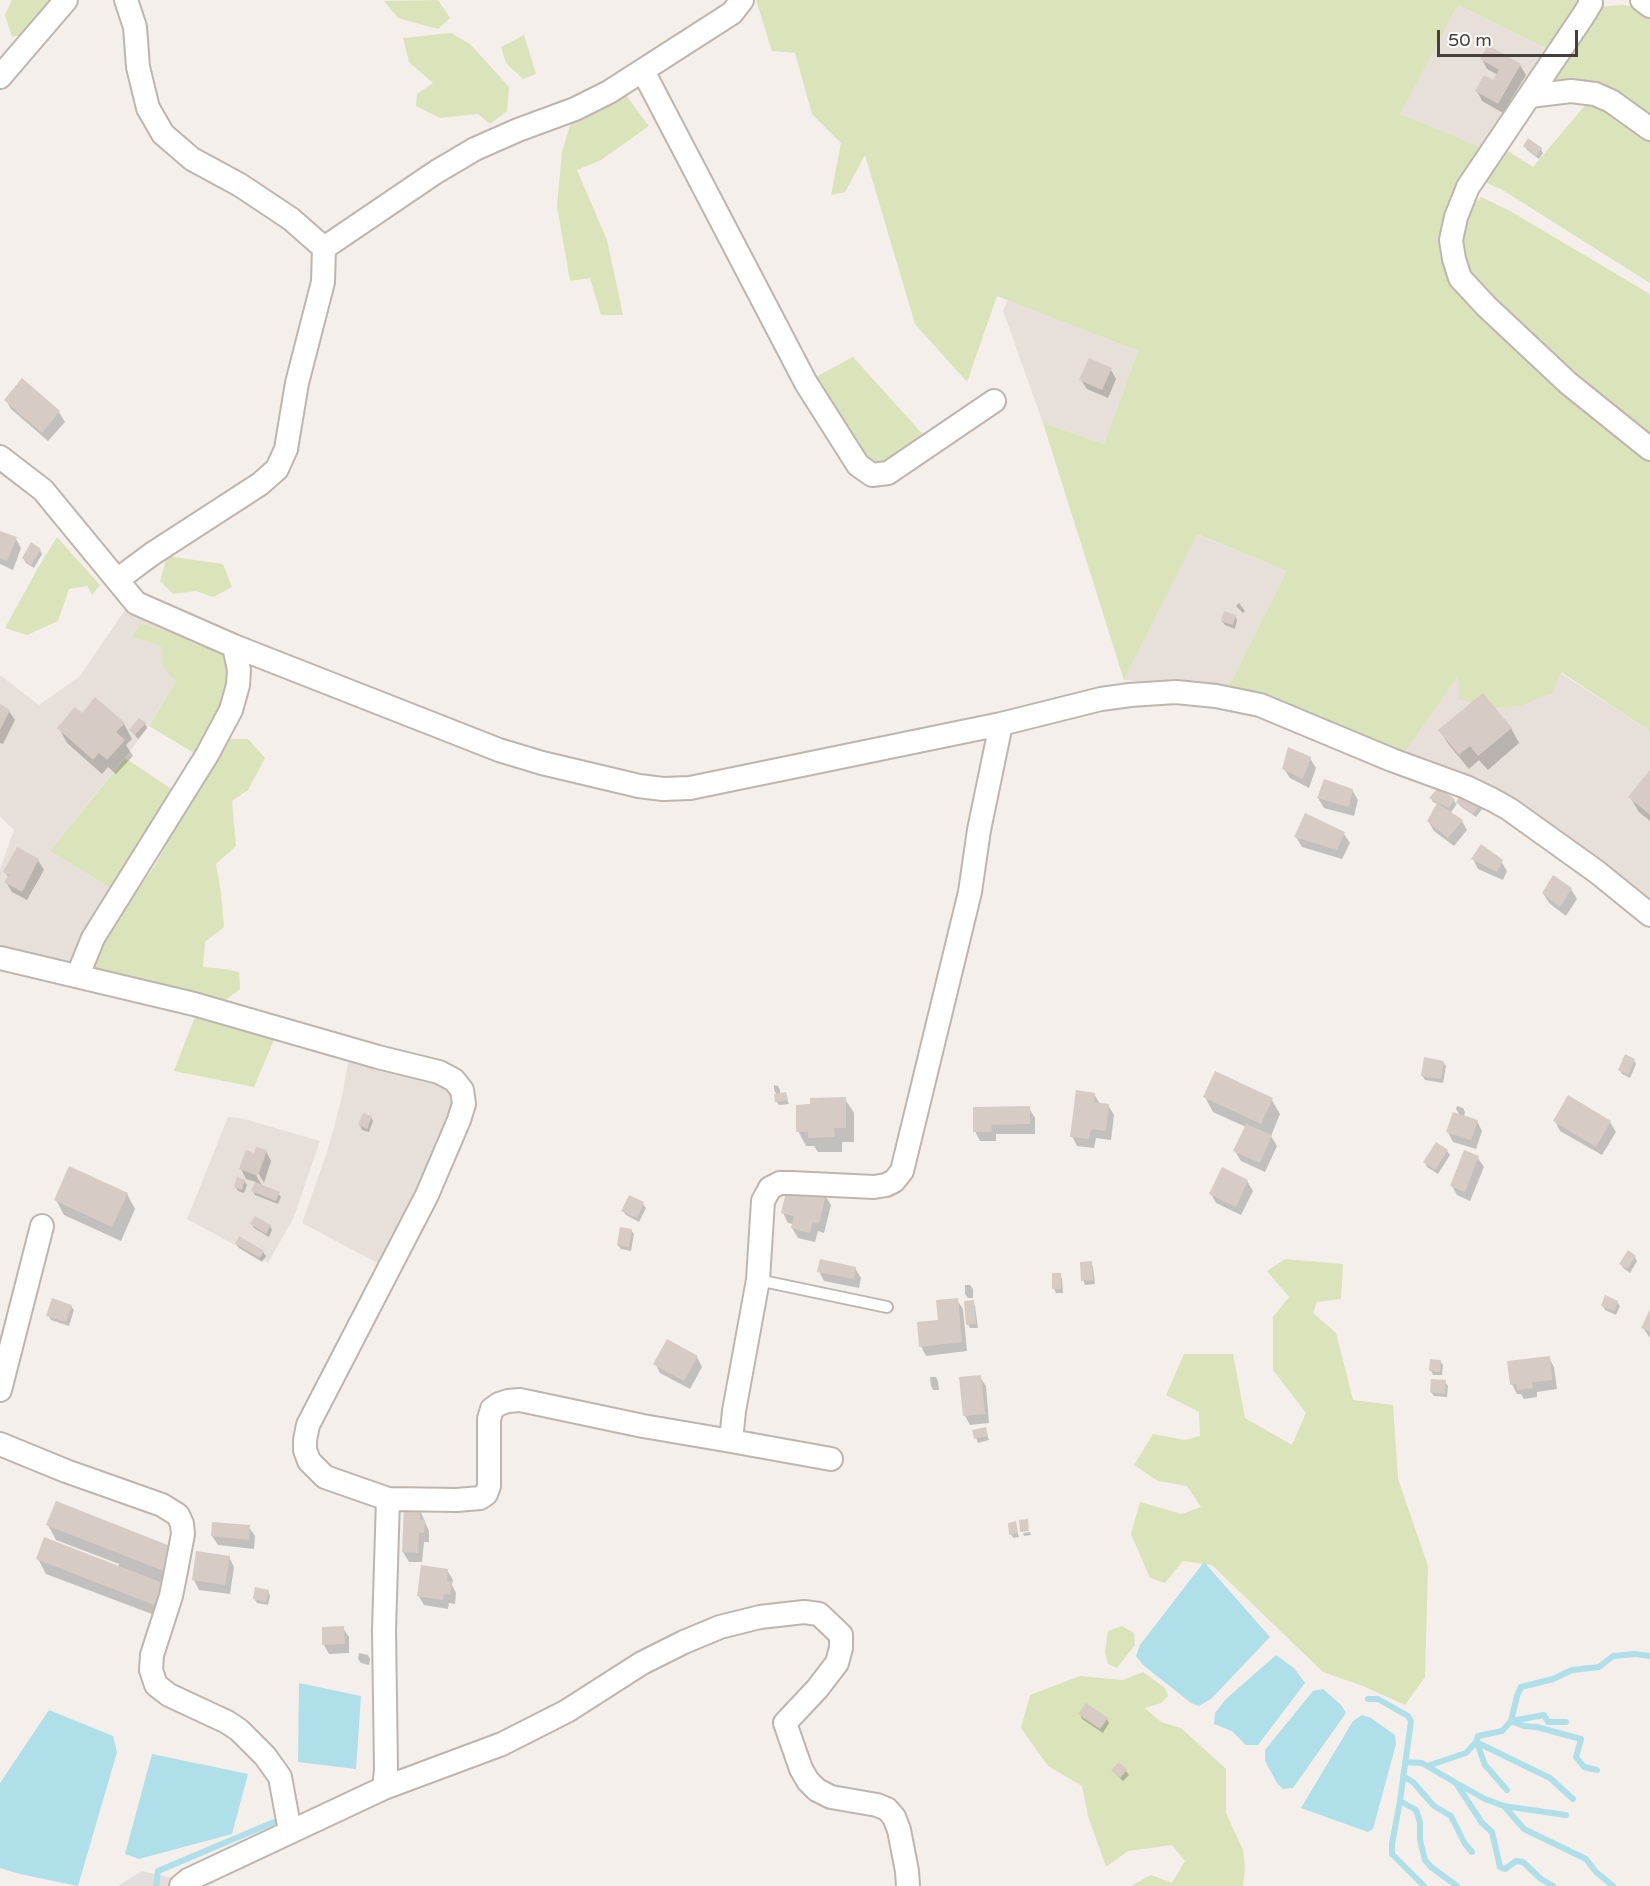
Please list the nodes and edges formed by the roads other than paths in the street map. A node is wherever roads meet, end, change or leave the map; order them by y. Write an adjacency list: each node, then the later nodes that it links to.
1 (66, 0): 8 (street)
2 (126, 0): 11 (street)
3 (742, 0): 7 (street)
4 (1642, 0): 6 (street)
5 (1592, 1): 9 (street)
6 (1650, 6)
7 (643, 71): 11 (street); 12 (street)
8 (0, 77)
9 (1530, 96): 10 (street); 13 (street)
10 (1650, 129)
11 (324, 249): 15 (street)
12 (994, 401)
13 (1650, 449)
14 (0, 457): 15 (street)
15 (117, 580): 16 (street)
16 (234, 646): 17 (street); 20 (street)
17 (1001, 724): 18 (street); 22 (street)
18 (1650, 915)
19 (0, 958): 20 (street)
20 (78, 975): 28 (street)
21 (42, 1226): 24 (street)
22 (758, 1280): 23 (lane); 25 (street)
23 (887, 1307)
24 (0, 1389)
25 (730, 1441): 27 (street); 28 (street)
26 (0, 1444): 30 (street)
27 (831, 1459)
28 (388, 1499): 29 (street)
29 (384, 1788): 30 (street); 32 (street)
30 (290, 1831): 31 (street)
31 (181, 1886)
32 (908, 1886)

